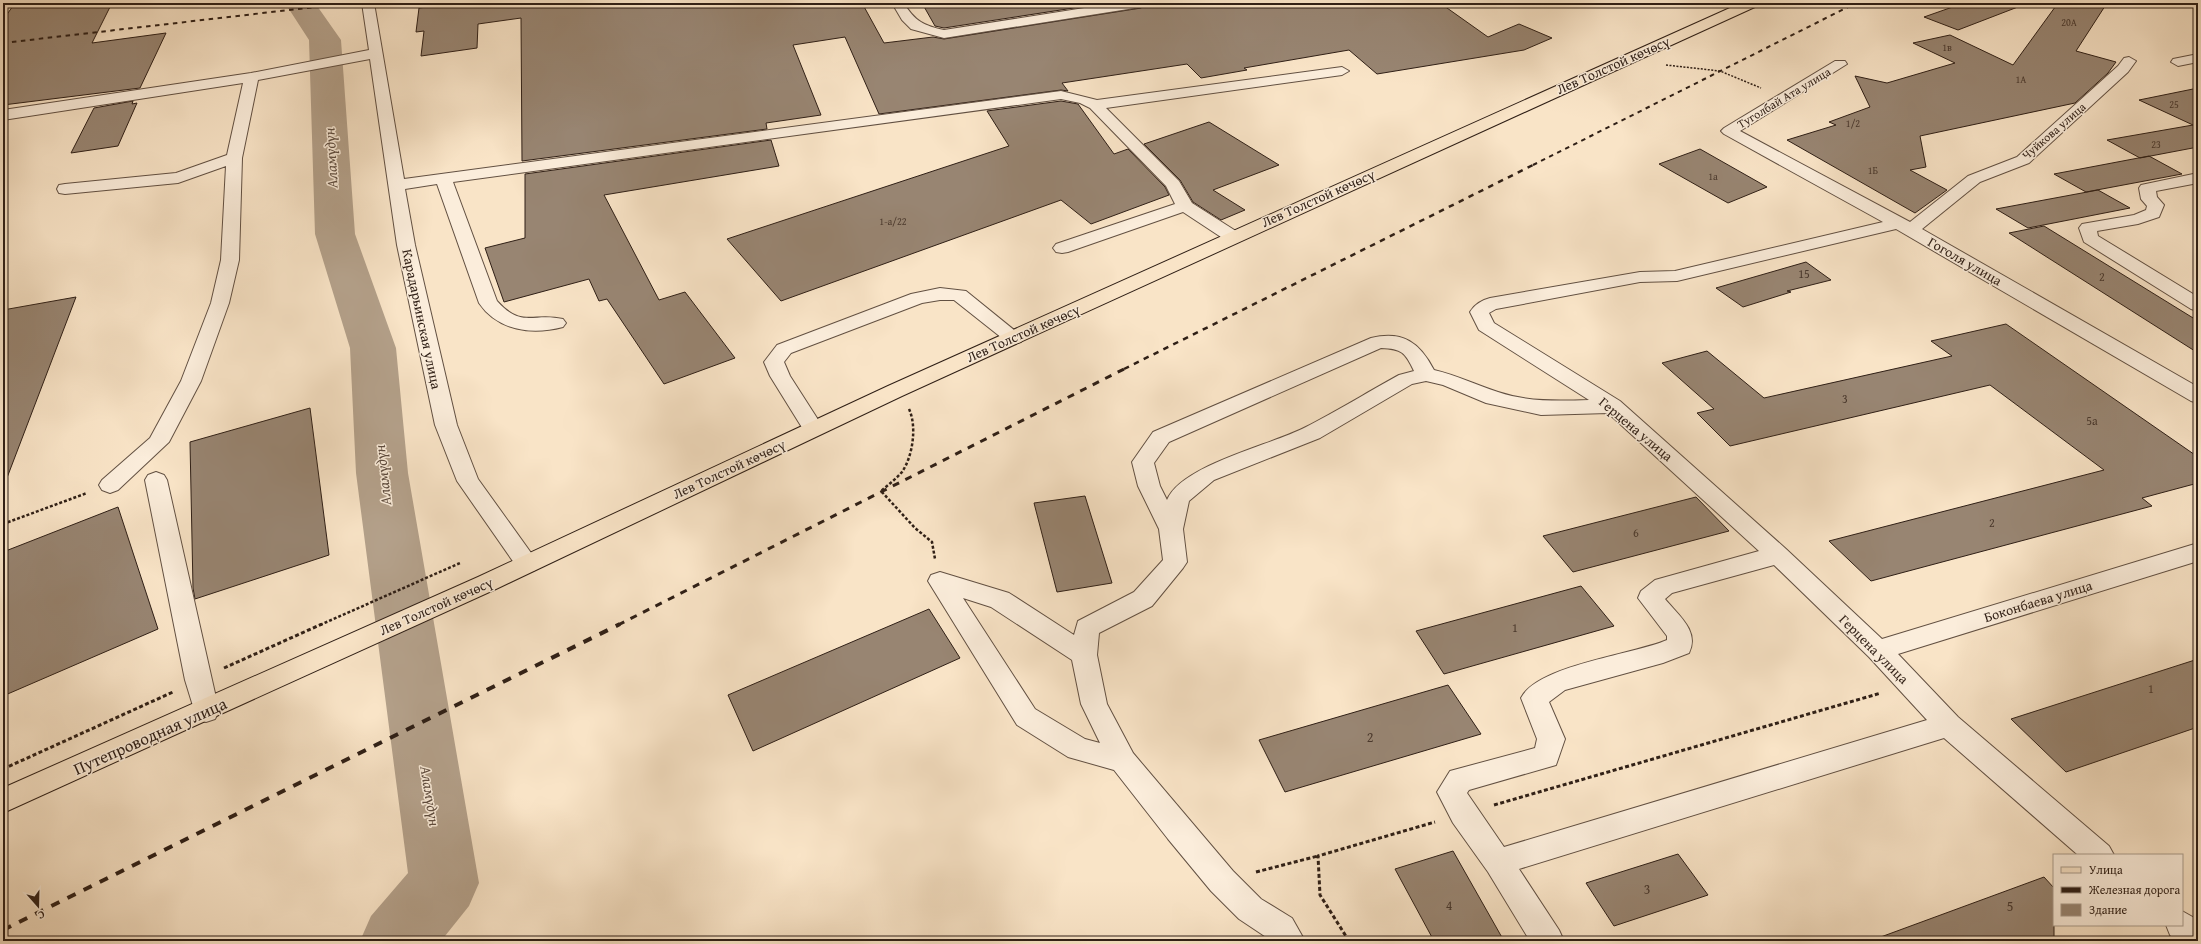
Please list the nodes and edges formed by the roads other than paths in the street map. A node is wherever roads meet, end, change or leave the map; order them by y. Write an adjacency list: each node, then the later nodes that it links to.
1 (368, 3): 5 (street, Карадарьинская улица)
2 (898, 3): 3 (street)
3 (1142, 3)
4 (1752, 3): 22 (main road, Лев Толстой көчөсү)
5 (377, 53): 11 (street); 18 (street, Карадарьинская улица)
6 (2198, 58): 8 (street)
7 (2129, 61): 21 (street, Чуйкова улица)
8 (2178, 62)
9 (1840, 64): 14 (street, Туголбай Ата улица)
10 (1342, 71): 12 (street)
11 (251, 78): 13 (street); 15 (street)
12 (1094, 105): 17 (street); 20 (street)
13 (3, 115)
14 (1729, 131): 21 (street, Гоголя улица)
15 (234, 158): 19 (street); 32 (street)
16 (2198, 178): 24 (street)
17 (444, 180): 18 (street); 25 (street)
18 (397, 186): 36 (street, Карадарьинская улица)
19 (65, 189)
20 (1185, 206): 22 (street); 23 (street)
21 (1905, 227): 28 (street, Гоголя улица); 29 (street, Герцена улица)
22 (1233, 237): 26 (main road, Лев Толстой көчөсү)
23 (1062, 248)
24 (2198, 305)
25 (556, 323)
26 (1014, 338): 30 (main road, Лев Толстой көчөсү); 30 (street)
27 (1426, 375): 29 (street); 33 (street); 33 (street)
28 (2198, 396)
29 (1613, 406): 35 (street, Герцена улица)
30 (813, 429): 36 (main road, Лев Толстой көчөсү)
31 (156, 480): 40 (street)
32 (110, 485)
33 (1171, 529): 38 (street)
34 (2198, 552): 37 (street, Боконбаева улица)
35 (1778, 555): 37 (street, Герцена улица); 45 (street)
36 (527, 564): 39 (main road, Лев Толстой көчөсү)
37 (1878, 650): 41 (street, Герцена улица)
38 (1084, 654): 42 (street); 42 (street)
39 (298, 669): 40 (main road, Путепроводная улица)
40 (206, 711): 43 (main road, Путепроводная улица)
41 (1948, 725): 44 (street, Герцена улица); 45 (street)
42 (1123, 761): 47 (street)
43 (3, 802)
44 (2098, 854)
45 (1498, 862): 49 (street)
46 (2182, 926): 48 (street)
47 (1285, 935)
48 (2198, 940)
49 (1548, 941)

